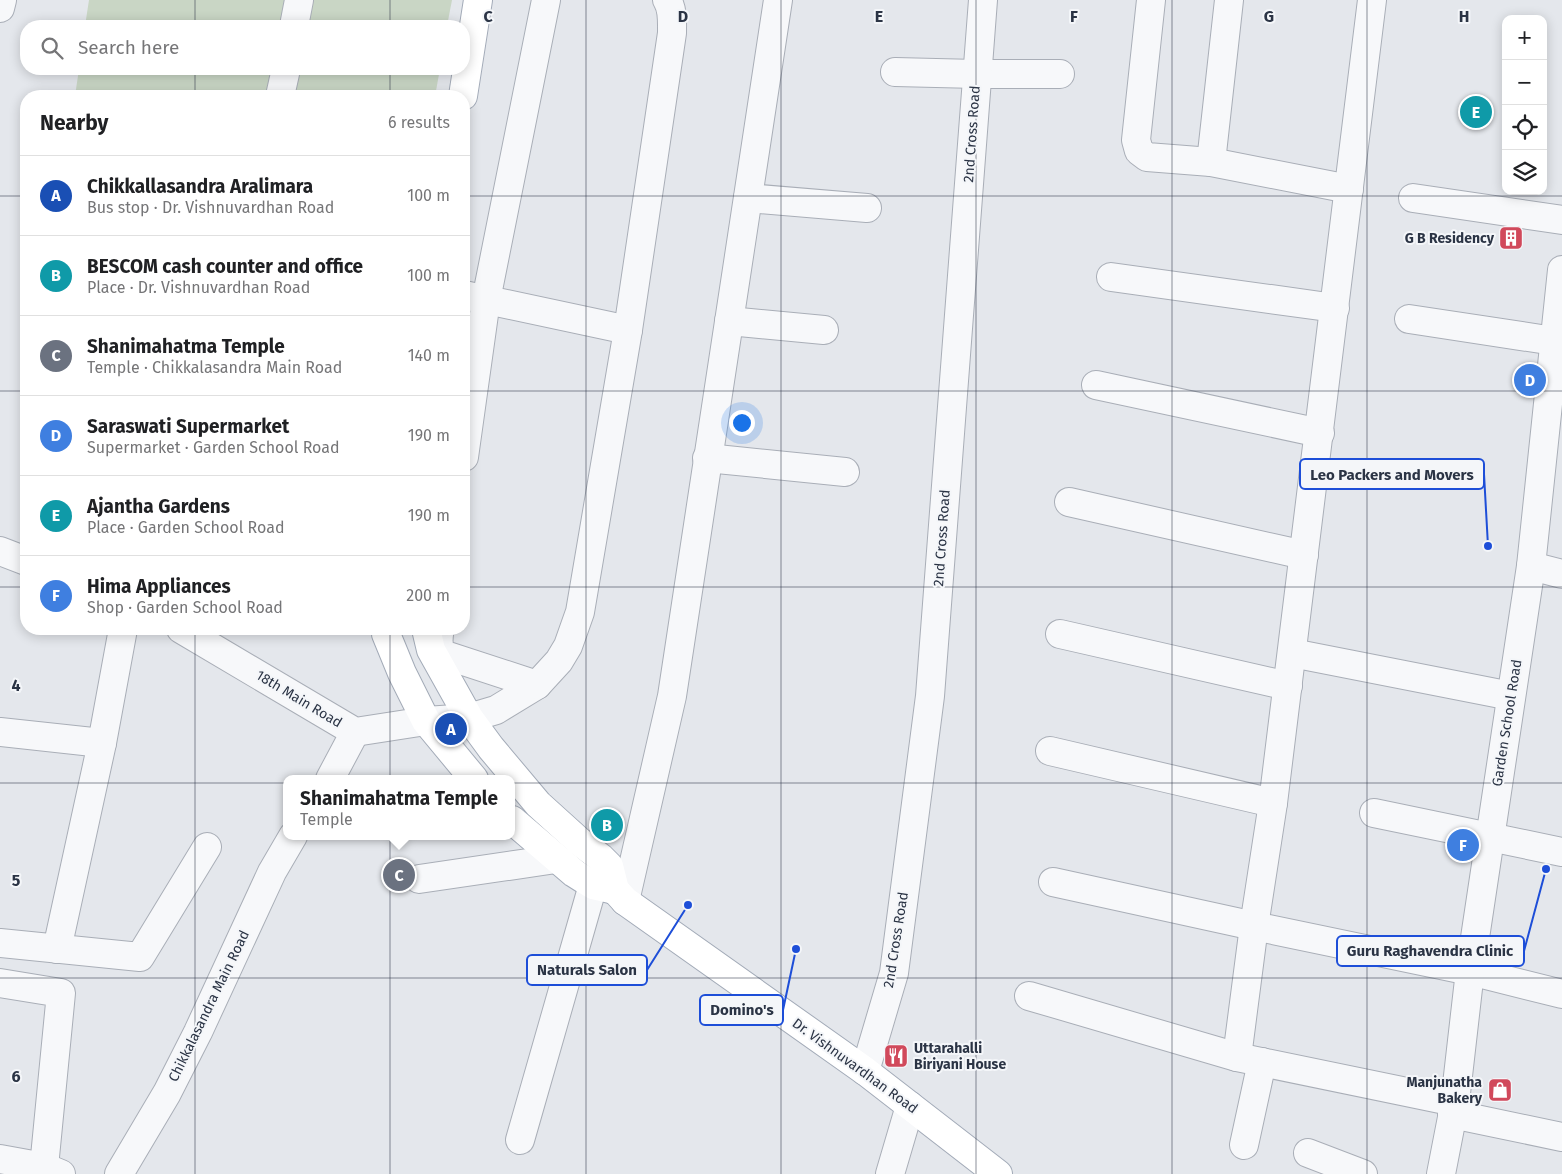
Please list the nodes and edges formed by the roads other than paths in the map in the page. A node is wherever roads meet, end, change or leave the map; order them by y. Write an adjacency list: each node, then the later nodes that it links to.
1 (2, 0): 11 (street)
2 (299, 0): 12 (street)
3 (478, 0): 13 (main road)
4 (546, 0): 29 (street)
5 (667, 0): 33 (street, 18th Main Road)
6 (778, 0): 23 (street)
7 (983, 0): 15 (street, 2nd Cross Road)
8 (1151, 0): 21 (street)
9 (1229, 0): 21 (street)
10 (1372, 0): 22 (street)
11 (0, 8)
12 (295, 20)
13 (470, 51)
14 (894, 72): 15 (street)
15 (977, 74): 16 (street); 86 (street, 2nd Cross Road)
16 (1060, 74)
17 (285, 75): 19 (street)
18 (466, 75): 20 (main road)
19 (281, 90)
20 (464, 90)
21 (1211, 162): 22 (street)
22 (1349, 189): 30 (street)
23 (748, 198): 25 (street); 32 (street)
24 (1413, 198): 26 (street)
25 (867, 208)
26 (1562, 220)
27 (1562, 270): 35 (street, Garden School Road)
28 (1111, 277): 30 (street)
29 (475, 298): 33 (street); 36 (street)
30 (1335, 308): 38 (street)
31 (1409, 319): 35 (street)
32 (729, 321): 34 (street); 39 (street)
33 (628, 330): 54 (street, 18th Main Road)
34 (824, 330)
35 (1558, 342): 45 (street, Garden School Road)
36 (470, 371)
37 (1096, 385): 38 (street)
38 (1320, 433): 43 (street)
39 (707, 458): 40 (street); 77 (street)
40 (845, 472)
41 (1069, 502): 43 (street)
42 (0, 550): 44 (street)
43 (1304, 555): 53 (street)
44 (20, 558)
45 (1531, 566): 46 (street); 56 (street, Garden School Road)
46 (1562, 574)
47 (1060, 634): 55 (street)
48 (122, 635): 61 (street)
49 (191, 635): 60 (street, 18th Main Road)
50 (386, 635): 58 (main road)
51 (427, 635): 57 (main road)
52 (439, 635): 54 (street)
53 (1292, 653): 55 (street); 56 (street)
54 (537, 685): 57 (street, 18th Main Road)
55 (1288, 686): 67 (street)
56 (1511, 696): 70 (street, Garden School Road)
57 (469, 718): 58 (street, 18th Main Road); 65 (main road)
58 (426, 721): 60 (street, 18th Main Road); 64 (main road)
59 (0, 732): 61 (street)
60 (355, 732): 63 (street)
61 (102, 743): 80 (street)
62 (1050, 750): 67 (street)
63 (332, 775)
64 (471, 775)
65 (514, 775)
66 (515, 777): 77 (main road)
67 (1273, 803): 78 (street)
68 (1374, 813): 70 (street)
69 (515, 823): 74 (main road, Dr. Vishnuvardhan Road)
70 (1490, 837): 73 (street); 81 (street, Garden School Road)
71 (291, 840): 95 (street, Chikkalasandra Main Road)
72 (206, 847): 80 (street)
73 (1562, 852)
74 (556, 859): 75 (street); 77 (main road, Dr. Vishnuvardhan Road)
75 (419, 879)
76 (1053, 882): 78 (street)
77 (611, 892): 86 (main road, Dr. Vishnuvardhan Road); 90 (street)
78 (1254, 926): 81 (street); 85 (street)
79 (0, 943): 80 (street)
80 (57, 949)
81 (1470, 971): 83 (street); 88 (street, Garden School Road)
82 (0, 983): 94 (street)
83 (1562, 994)
84 (1029, 996): 85 (street)
85 (1250, 1060): 88 (street); 91 (street)
86 (865, 1071): 87 (main road, Dr. Vishnuvardhan Road)
87 (910, 1106): 96 (street); 97 (main road, Dr. Vishnuvardhan Road)
88 (1453, 1108): 89 (street); 99 (street, Garden School Road)
89 (1562, 1137)
90 (520, 1140)
91 (1244, 1145)
92 (1308, 1154): 98 (street)
93 (0, 1159): 94 (street)
94 (52, 1170)
95 (118, 1174)
96 (890, 1174)
97 (998, 1174)
98 (1363, 1174)
99 (1441, 1174)

